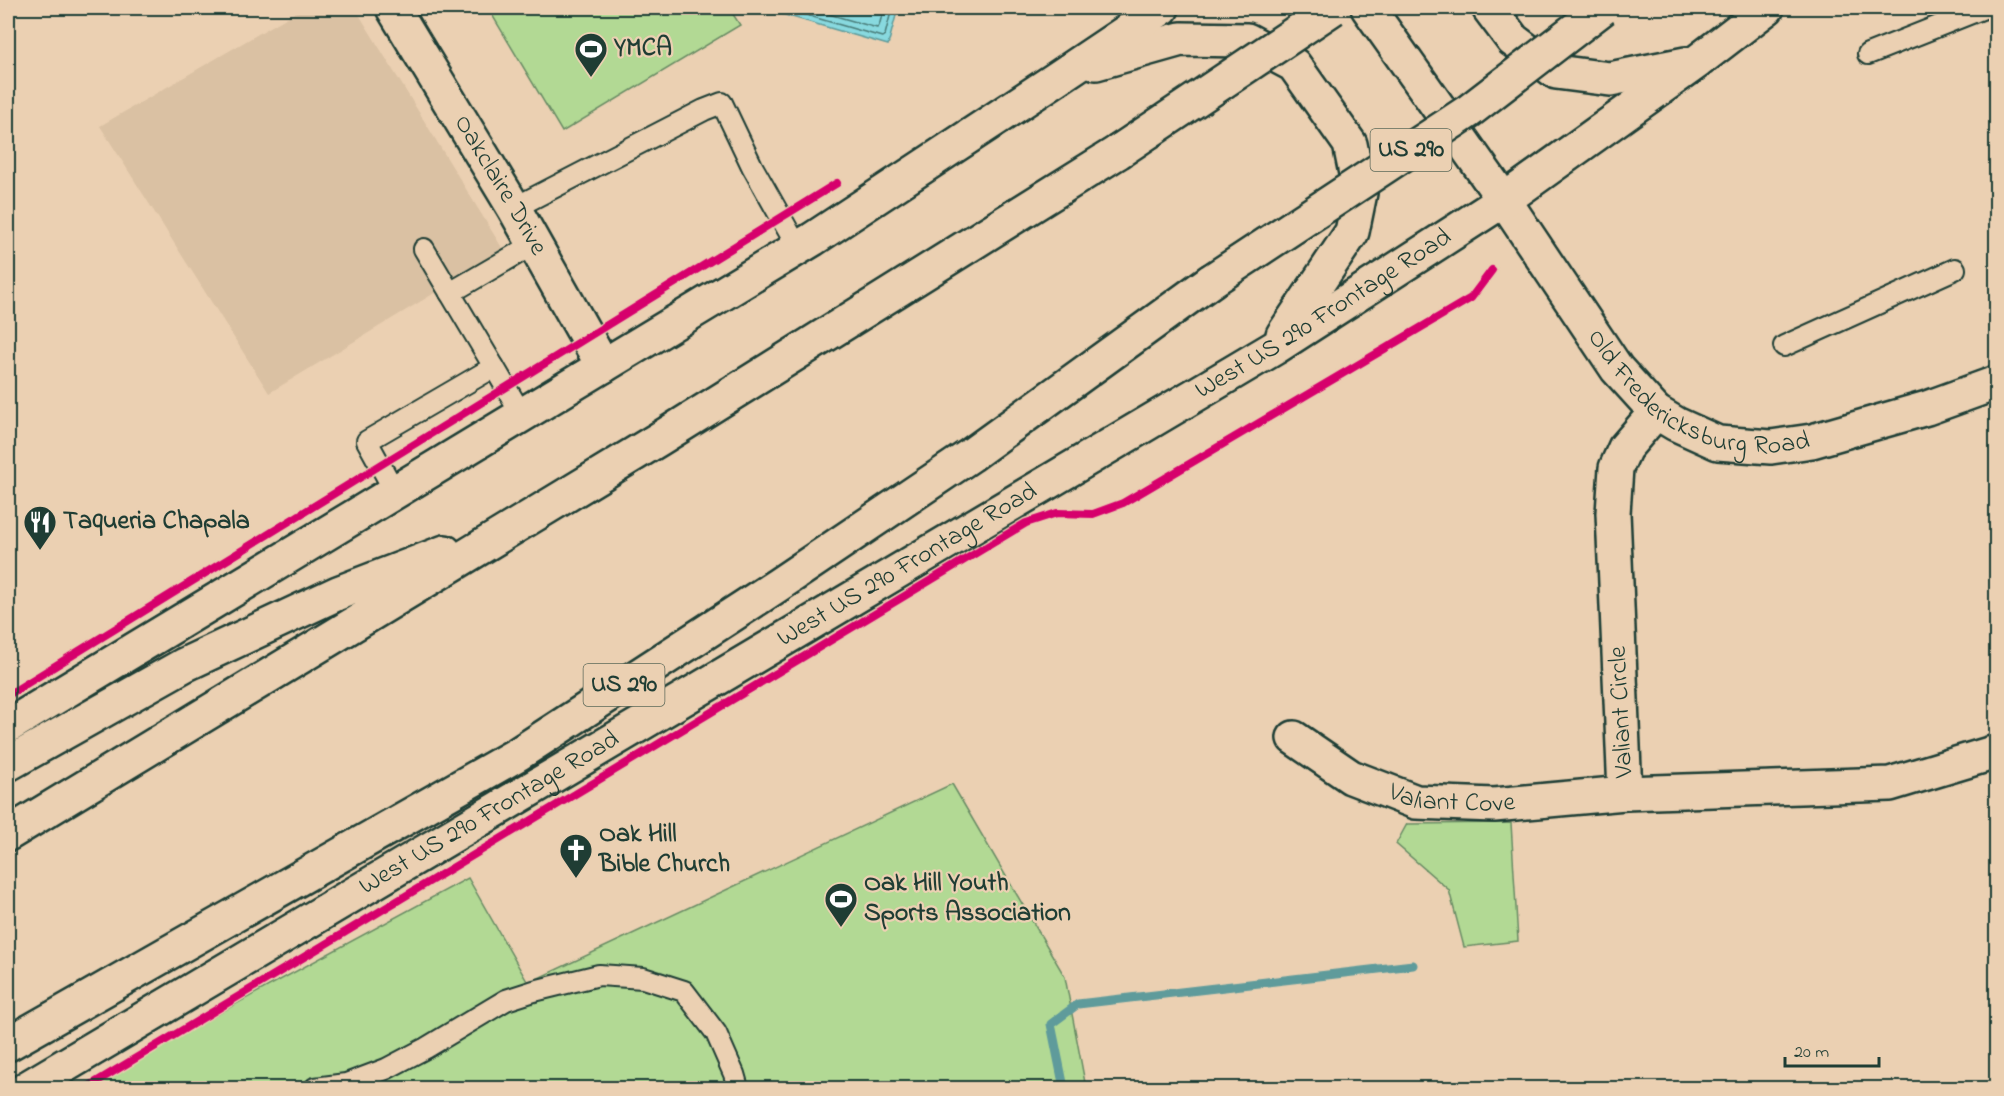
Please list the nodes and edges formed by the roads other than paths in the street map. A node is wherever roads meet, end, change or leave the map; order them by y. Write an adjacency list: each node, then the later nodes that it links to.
1 (393, 8): 13 (main road, Oakclaire Drive)
2 (1162, 8): 11 (main road)
3 (1333, 8): 27 (main road, bridge)
4 (1368, 8): 12 (main road, Old Fredericksburg Road)
5 (1489, 8): 10 (main road)
6 (1603, 8): 34 (main road, US 290, bridge)
7 (1767, 8): 10 (main road, West US 290 Frontage Road)
8 (1984, 8): 9 (lane)
9 (1869, 54)
10 (1698, 61): 12 (main road, West US 290 Frontage Road)
11 (1070, 70): 15 (main road); 20 (main road)
12 (1503, 200): 20 (main road, West US 290 Frontage Road); 24 (main road, Old Fredericksburg Road)
13 (514, 208): 14 (main road, Oakclaire Drive); 15 (lane)
14 (534, 244): 18 (lane); 21 (main road, Oakclaire Drive)
15 (798, 248): 21 (main road)
16 (424, 249): 18 (lane)
17 (1955, 269): 19 (lane)
18 (450, 293): 22 (lane)
19 (1784, 346)
20 (1276, 347): 36 (main road, West US 290 Frontage Road)
21 (603, 366): 25 (main road)
22 (494, 367): 25 (lane); 26 (lane)
23 (1996, 383): 24 (main road, Old Fredericksburg Road)
24 (1656, 412): 32 (main road, Valiant Circle)
25 (522, 415): 26 (main road)
26 (395, 492): 28 (main road)
27 (520, 524): 31 (main road); 33 (main road)
28 (10, 720)
29 (1294, 738): 32 (main road, Valiant Cove)
30 (1996, 752): 32 (main road, Valiant Circle)
31 (8, 764)
32 (1625, 793)
33 (8, 834)
34 (8, 1044)
35 (318, 1088): 37 (lane)
36 (27, 1089)
37 (738, 1089)

